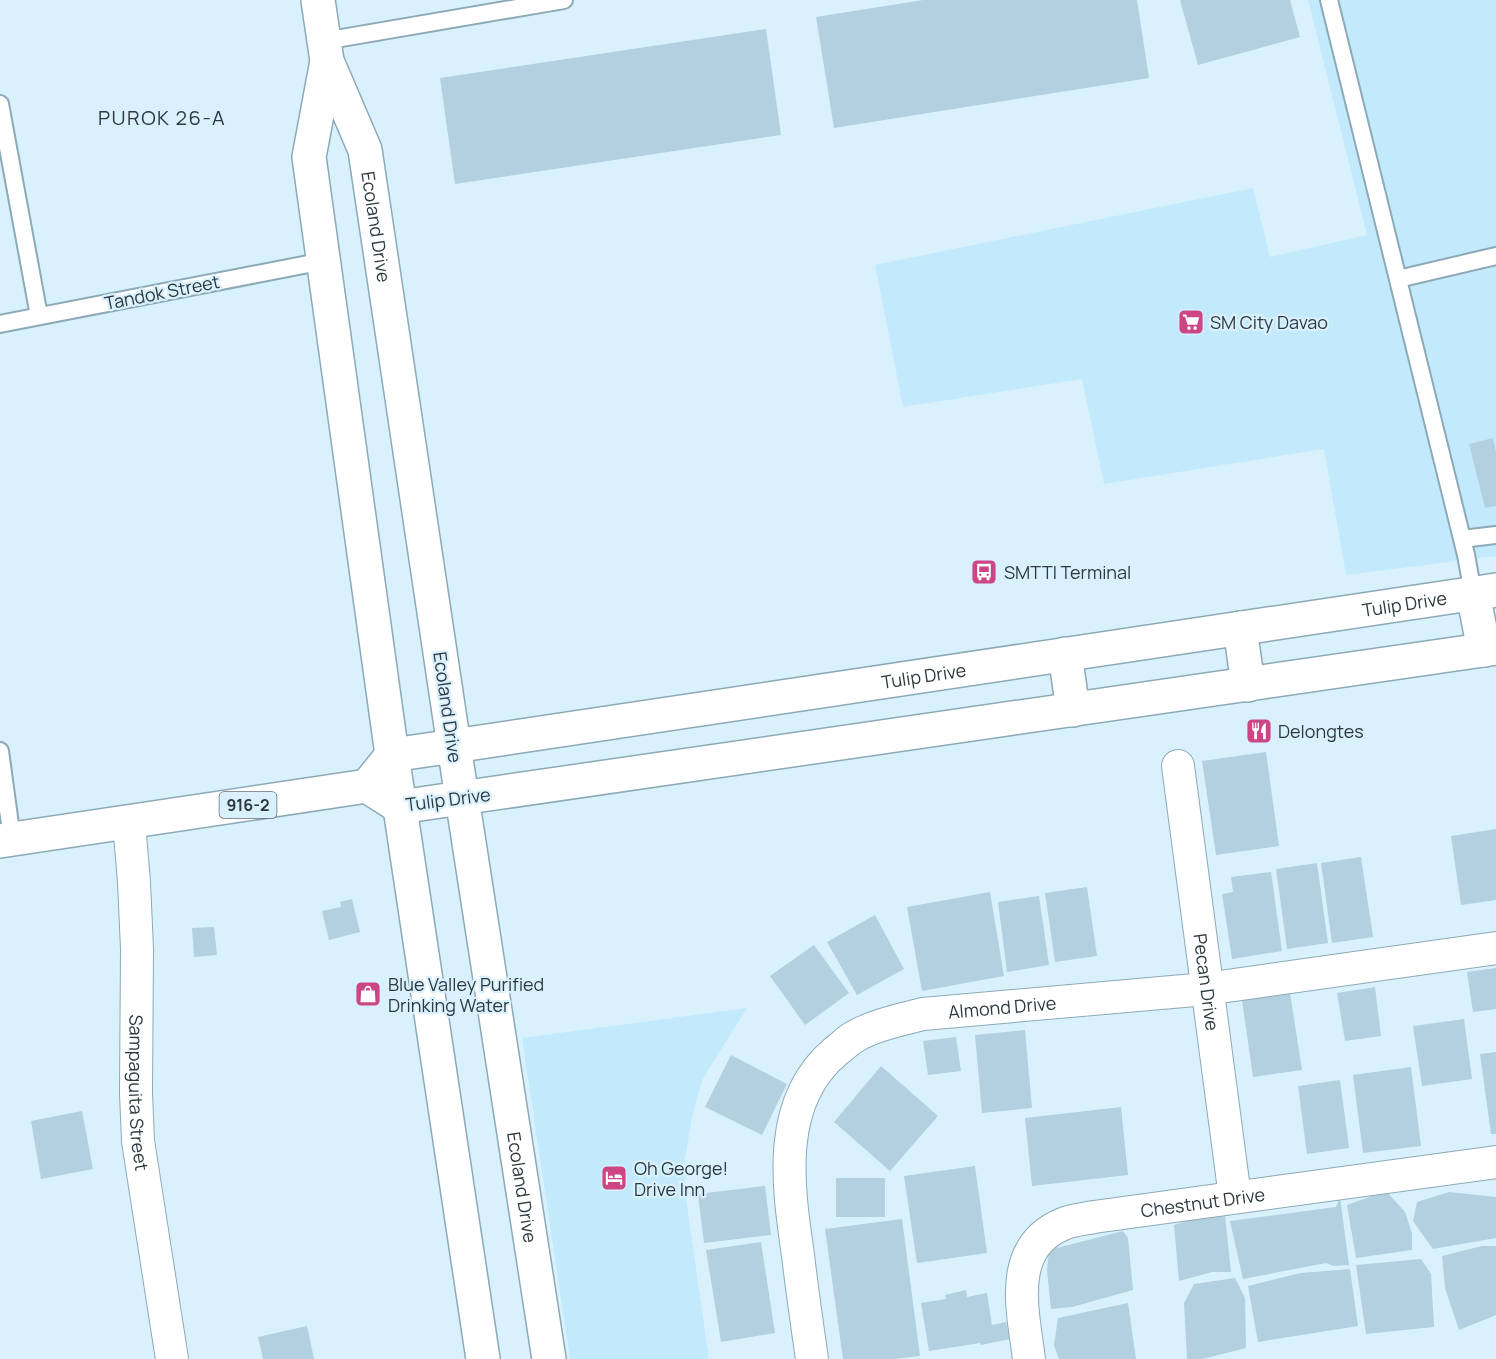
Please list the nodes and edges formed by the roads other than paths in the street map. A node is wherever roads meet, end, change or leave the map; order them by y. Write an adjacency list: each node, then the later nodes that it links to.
1 (318, 0): 4 (main road, Ecoland Drive)
2 (564, 0): 4 (lane)
3 (1329, 0): 8 (lane)
4 (325, 51): 7 (main road, Ecoland Drive); 19 (main road, Ecoland Drive)
5 (0, 104): 9 (lane)
6 (1496, 256): 8 (lane)
7 (324, 261): 9 (lane, Tandok Street); 21 (main road, Ecoland Drive)
8 (1398, 279): 12 (lane)
9 (39, 316): 10 (lane, Tandok Street)
10 (0, 324)
11 (1496, 535): 12 (lane)
12 (1462, 539): 13 (lane)
13 (1484, 592): 14 (main road, Tulip Drive); 15 (main road)
14 (1226, 630): 16 (main road, Tulip Drive); 17 (main road)
15 (1490, 649): 17 (main road, Tulip Drive)
16 (1065, 654): 18 (main road); 19 (main road, Tulip Drive)
17 (1235, 686): 18 (main road, Tulip Drive)
18 (1073, 710): 24 (main road, Tulip Drive)
19 (454, 746): 21 (main road, Tulip Drive); 24 (main road, Ecoland Drive)
20 (0, 751): 27 (lane)
21 (392, 755): 23 (main road); 25 (main road, Ecoland Drive)
22 (1178, 766): 29 (street, Pecan Drive)
23 (367, 786): 25 (main road, Tulip Drive); 26 (main road, 916-2)
24 (461, 798): 25 (main road, Tulip Drive); 34 (main road, Ecoland Drive)
25 (400, 807): 33 (main road, Ecoland Drive)
26 (129, 823): 27 (main road, 916-2); 32 (street, Sampaguita Street)
27 (6, 840)
28 (1496, 948): 29 (street, Almond Drive)
29 (1206, 989): 31 (street, Pecan Drive); 35 (street, Almond Drive)
30 (1496, 1162): 31 (street, Chestnut Drive)
31 (1236, 1197): 36 (street, Chestnut Drive)
32 (172, 1359)
33 (483, 1359)
34 (549, 1359)
35 (812, 1359)
36 (1029, 1359)

